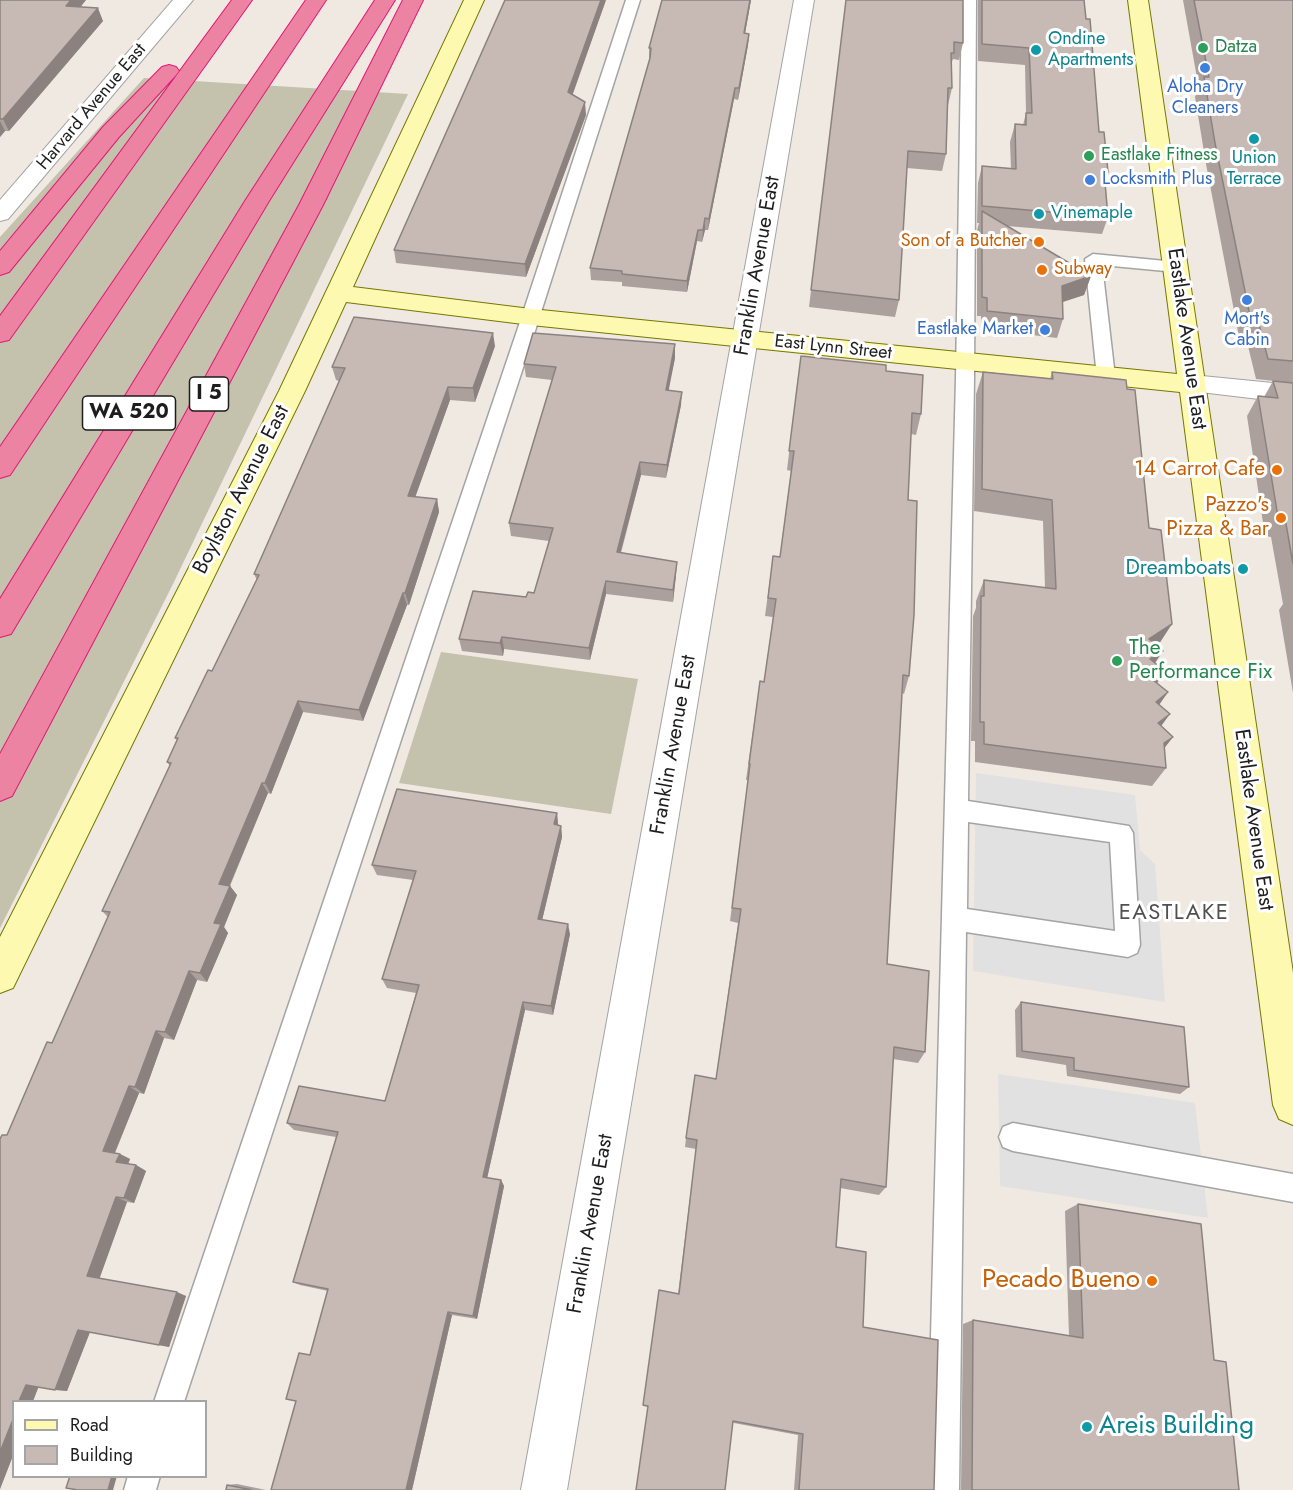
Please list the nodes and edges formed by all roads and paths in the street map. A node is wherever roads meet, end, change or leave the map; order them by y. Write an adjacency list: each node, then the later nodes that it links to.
1 (183, 0): 12 (street, Harvard Avenue East)
2 (237, 0): 13 (highway)
3 (242, 0): 17 (highway)
4 (316, 0): 23 (highway)
5 (385, 0): 24 (highway, WA 520)
6 (413, 0): 25 (highway, I 5)
7 (474, 0): 15 (street, Boylston Avenue East)
8 (633, 0): 16 (lane)
9 (804, 0): 18 (street, Franklin Avenue East)
10 (969, 0): 19 (lane)
11 (1138, 0): 14 (street, Eastlake Avenue East)
12 (3, 206)
13 (0, 267)
14 (1176, 267): 20 (lane); 21 (street, Eastlake Avenue East)
15 (337, 293): 16 (street, East Lynn Street); 28 (street, Boylston Avenue East)
16 (531, 317): 18 (street, East Lynn Street); 32 (lane)
17 (0, 334)
18 (745, 339): 19 (street, East Lynn Street); 33 (street, Franklin Avenue East)
19 (965, 363): 20 (street, East Lynn Street); 26 (lane)
20 (1106, 376): 21 (street, East Lynn Street)
21 (1192, 384): 22 (street, East Lynn Street); 29 (street, Eastlake Avenue East)
22 (1293, 394)
23 (0, 468)
24 (0, 625)
25 (0, 786)
26 (957, 810): 27 (lane); 27 (lane)
27 (955, 919): 34 (lane)
28 (0, 975)
29 (1293, 1105)
30 (1013, 1137): 31 (lane)
31 (1293, 1188)
32 (170, 1400)
33 (544, 1490)
34 (943, 1490)

